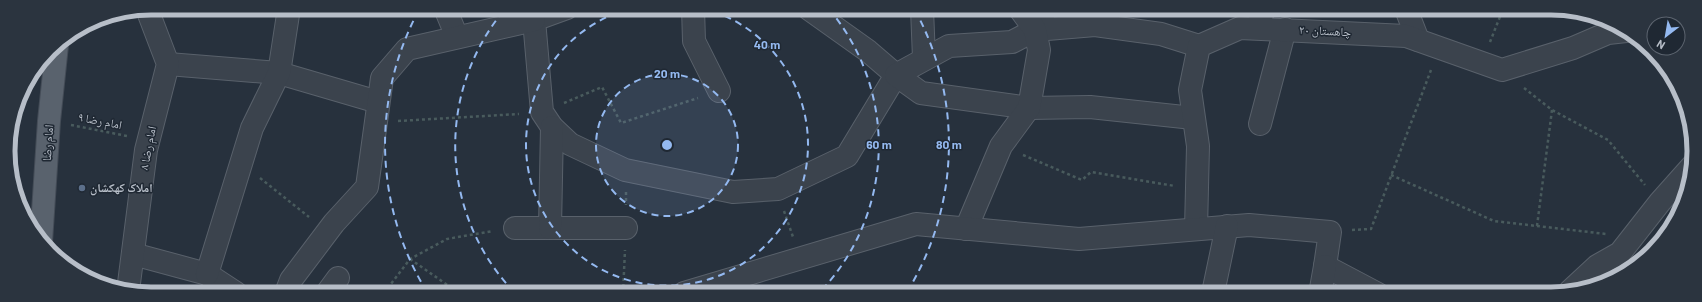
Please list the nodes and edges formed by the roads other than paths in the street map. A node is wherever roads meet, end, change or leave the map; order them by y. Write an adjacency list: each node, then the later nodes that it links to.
1 (149, 15): 21 (street)
2 (288, 15): 22 (street)
3 (447, 15): 16 (street)
4 (548, 15): 12 (street)
5 (693, 15): 24 (street)
6 (817, 15): 23 (street)
7 (922, 15): 20 (street)
8 (1024, 15): 14 (street)
9 (1043, 15): 14 (street)
10 (1408, 15): 17 (street)
11 (1261, 19): 13 (street, چاهستان ۲۰); 18 (street, چاهستان ۲۰)
12 (534, 20): 16 (street); 29 (street)
13 (1285, 29): 17 (street, چاهستان ۲۰); 28 (street)
14 (1035, 30): 18 (street); 20 (street); 26 (street)
15 (1613, 30): 17 (street, چاهستان ۲۰)
16 (457, 37): 25 (street)
17 (1418, 40)
18 (1199, 46): 27 (street)
19 (56, 54): 37 (main road, امام رضا)
20 (924, 58): 23 (street)
21 (168, 64): 22 (street); 38 (street, امام رضا ۸)
22 (279, 73): 25 (street); 40 (street)
23 (896, 75): 26 (street); 29 (street)
24 (719, 91)
25 (378, 102): 44 (street)
26 (1029, 108): 27 (street); 35 (street)
27 (1193, 118): 36 (street)
28 (1260, 124)
29 (552, 127): 33 (street)
30 (1685, 173): 41 (street)
31 (1227, 226): 36 (street); 39 (street); 46 (street)
32 (515, 228): 33 (street)
33 (550, 228): 34 (street)
34 (626, 228)
35 (966, 228): 36 (street); 45 (street)
36 (1196, 229)
37 (42, 232)
38 (134, 254): 40 (street); 42 (street, امام رضا ۸)
39 (1325, 266): 47 (street); 48 (street)
40 (207, 274): 43 (street)
41 (1578, 284)
42 (129, 285)
43 (227, 287)
44 (288, 287)
45 (704, 287)
46 (1214, 287)
47 (1321, 287)
48 (1365, 287)

